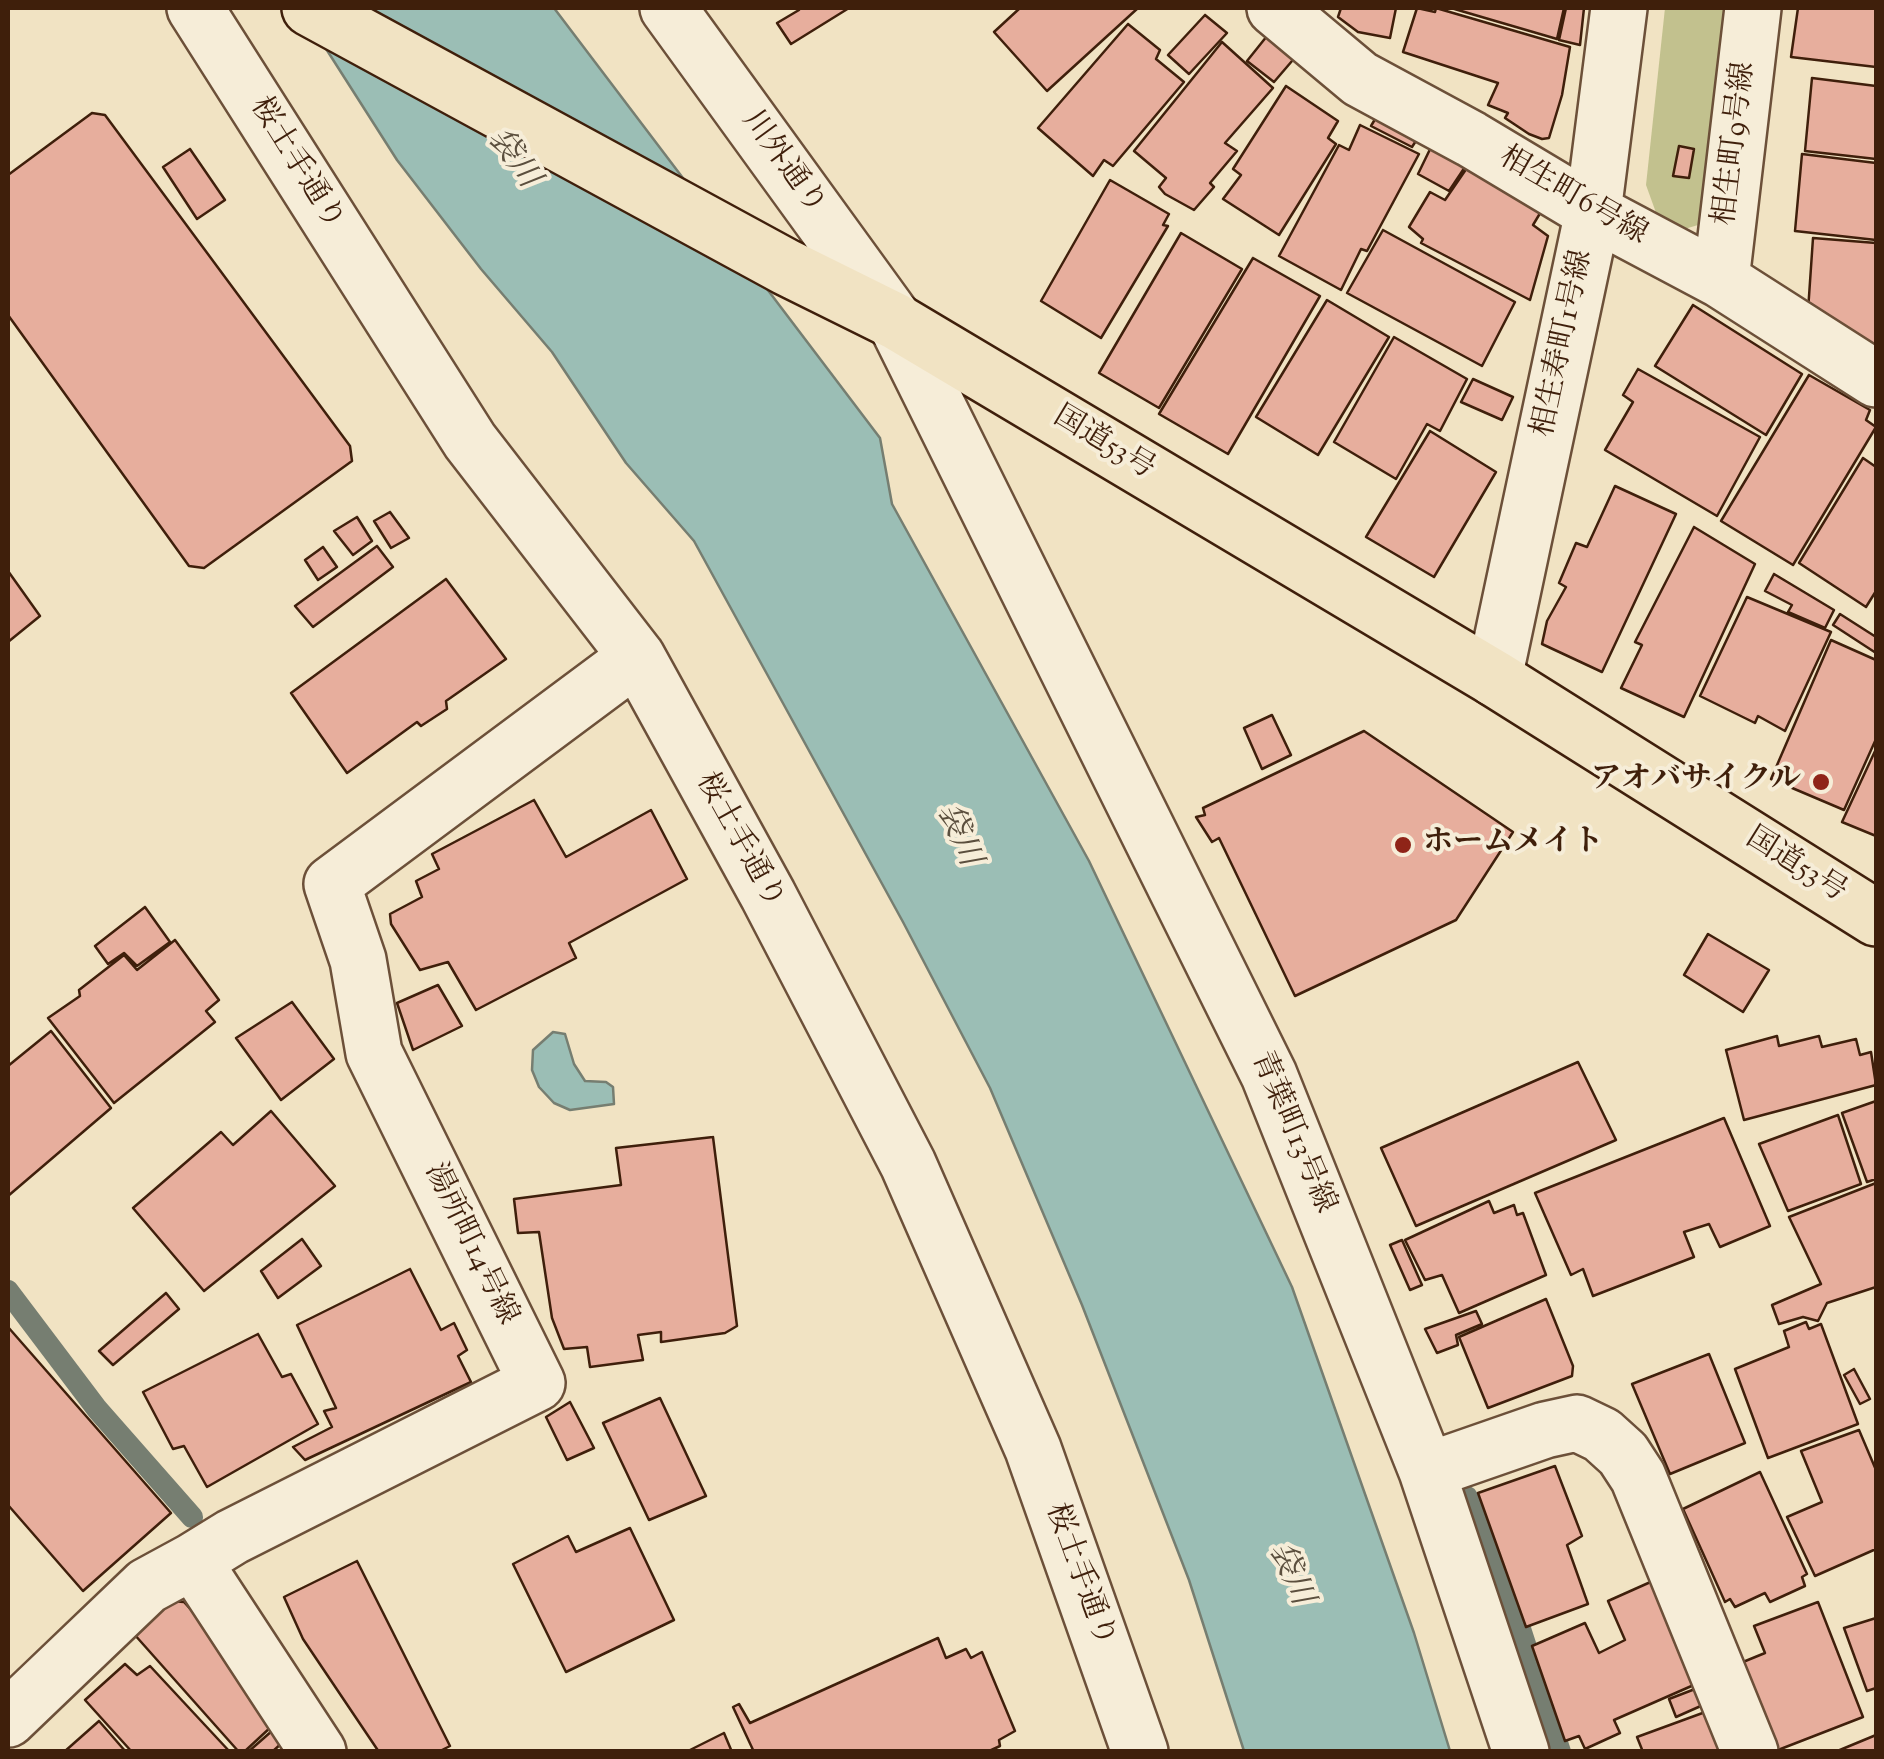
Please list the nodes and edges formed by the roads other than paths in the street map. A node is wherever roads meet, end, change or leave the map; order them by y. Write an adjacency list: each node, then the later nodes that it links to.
1 (196, 8): 11 (street, 桜土手通り)
2 (310, 8): 9 (highway, 国道53号)
3 (668, 8): 9 (street, 川外通り)
4 (1275, 8): 7 (street, 相生町6号線)
5 (1619, 8): 7 (street, 相生寿町1号線)
6 (1753, 8): 8 (street, 相生町9号線)
7 (1592, 212): 8 (street, 相生町6号線); 12 (street, 相生寿町1号線)
8 (1721, 280): 10 (street, 相生町6号線)
9 (895, 322): 12 (highway, 国道53号); 14 (street, 青葉町13号線)
10 (1876, 378)
11 (637, 656): 15 (street, 湯所町14号線); 18 (street, 桜土手通り)
12 (1494, 678): 13 (highway, 国道53号)
13 (1876, 918)
14 (1427, 1472): 19 (street, 青葉町13号線); 20 (street)
15 (193, 1561): 16 (street); 17 (street)
16 (8, 1719)
17 (318, 1752)
18 (1140, 1752)
19 (1521, 1752)
20 (1750, 1752)

